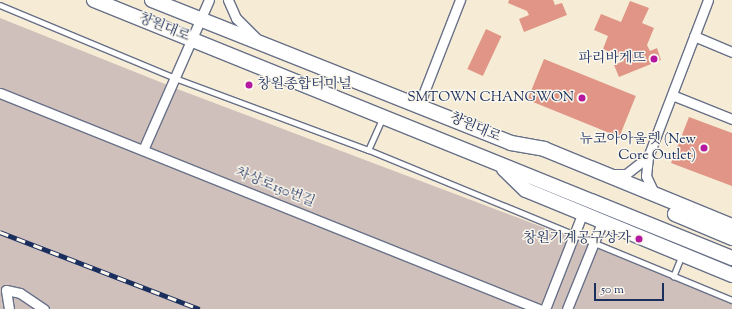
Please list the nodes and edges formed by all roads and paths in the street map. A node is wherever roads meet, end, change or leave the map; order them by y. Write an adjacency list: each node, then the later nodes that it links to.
1 (94, 0): 10 (main road, 창원대로)
2 (152, 0): 8 (main road, 창원대로)
3 (209, 0): 8 (street)
4 (228, 0): 11 (street)
5 (460, 0): 16 (street)
6 (708, 0): 9 (street)
7 (0, 5): 13 (lane)
8 (200, 20): 10 (street); 11 (main road, 창원대로)
9 (694, 36): 12 (street); 15 (street)
10 (192, 39): 13 (street); 17 (main road, 창원대로)
11 (264, 44): 16 (main road, 창원대로)
12 (732, 52)
13 (175, 78): 20 (street); 21 (lane)
14 (0, 93): 20 (street, 차상로150번길)
15 (672, 95): 18 (street); 22 (street)
16 (419, 105): 19 (main road, 창원대로)
17 (384, 116): 21 (lane); 23 (main road, 창원대로)
18 (732, 119)
19 (511, 143): 24 (main road, 창원대로); 30 (main road)
20 (143, 150): 39 (street, 차상로150번길)
21 (369, 150): 29 (lane)
22 (648, 157): 24 (street); 25 (street)
23 (500, 164): 26 (main road); 33 (main road, 창원대로)
24 (605, 174): 25 (main road, 창원대로)
25 (658, 197): 28 (main road, 창원대로)
26 (583, 212): 27 (main road); 29 (street)
27 (603, 220): 31 (street); 32 (main road)
28 (732, 226)
29 (574, 235): 31 (lane); 40 (street)
30 (732, 238)
31 (594, 243): 35 (lane); 41 (street)
32 (682, 256): 34 (main road); 35 (lane)
33 (732, 258)
34 (732, 275)
35 (674, 276): 36 (lane)
36 (732, 300)
37 (9, 309): 38 (street)
38 (44, 309)
39 (539, 309)
40 (545, 309)
41 (568, 309)

